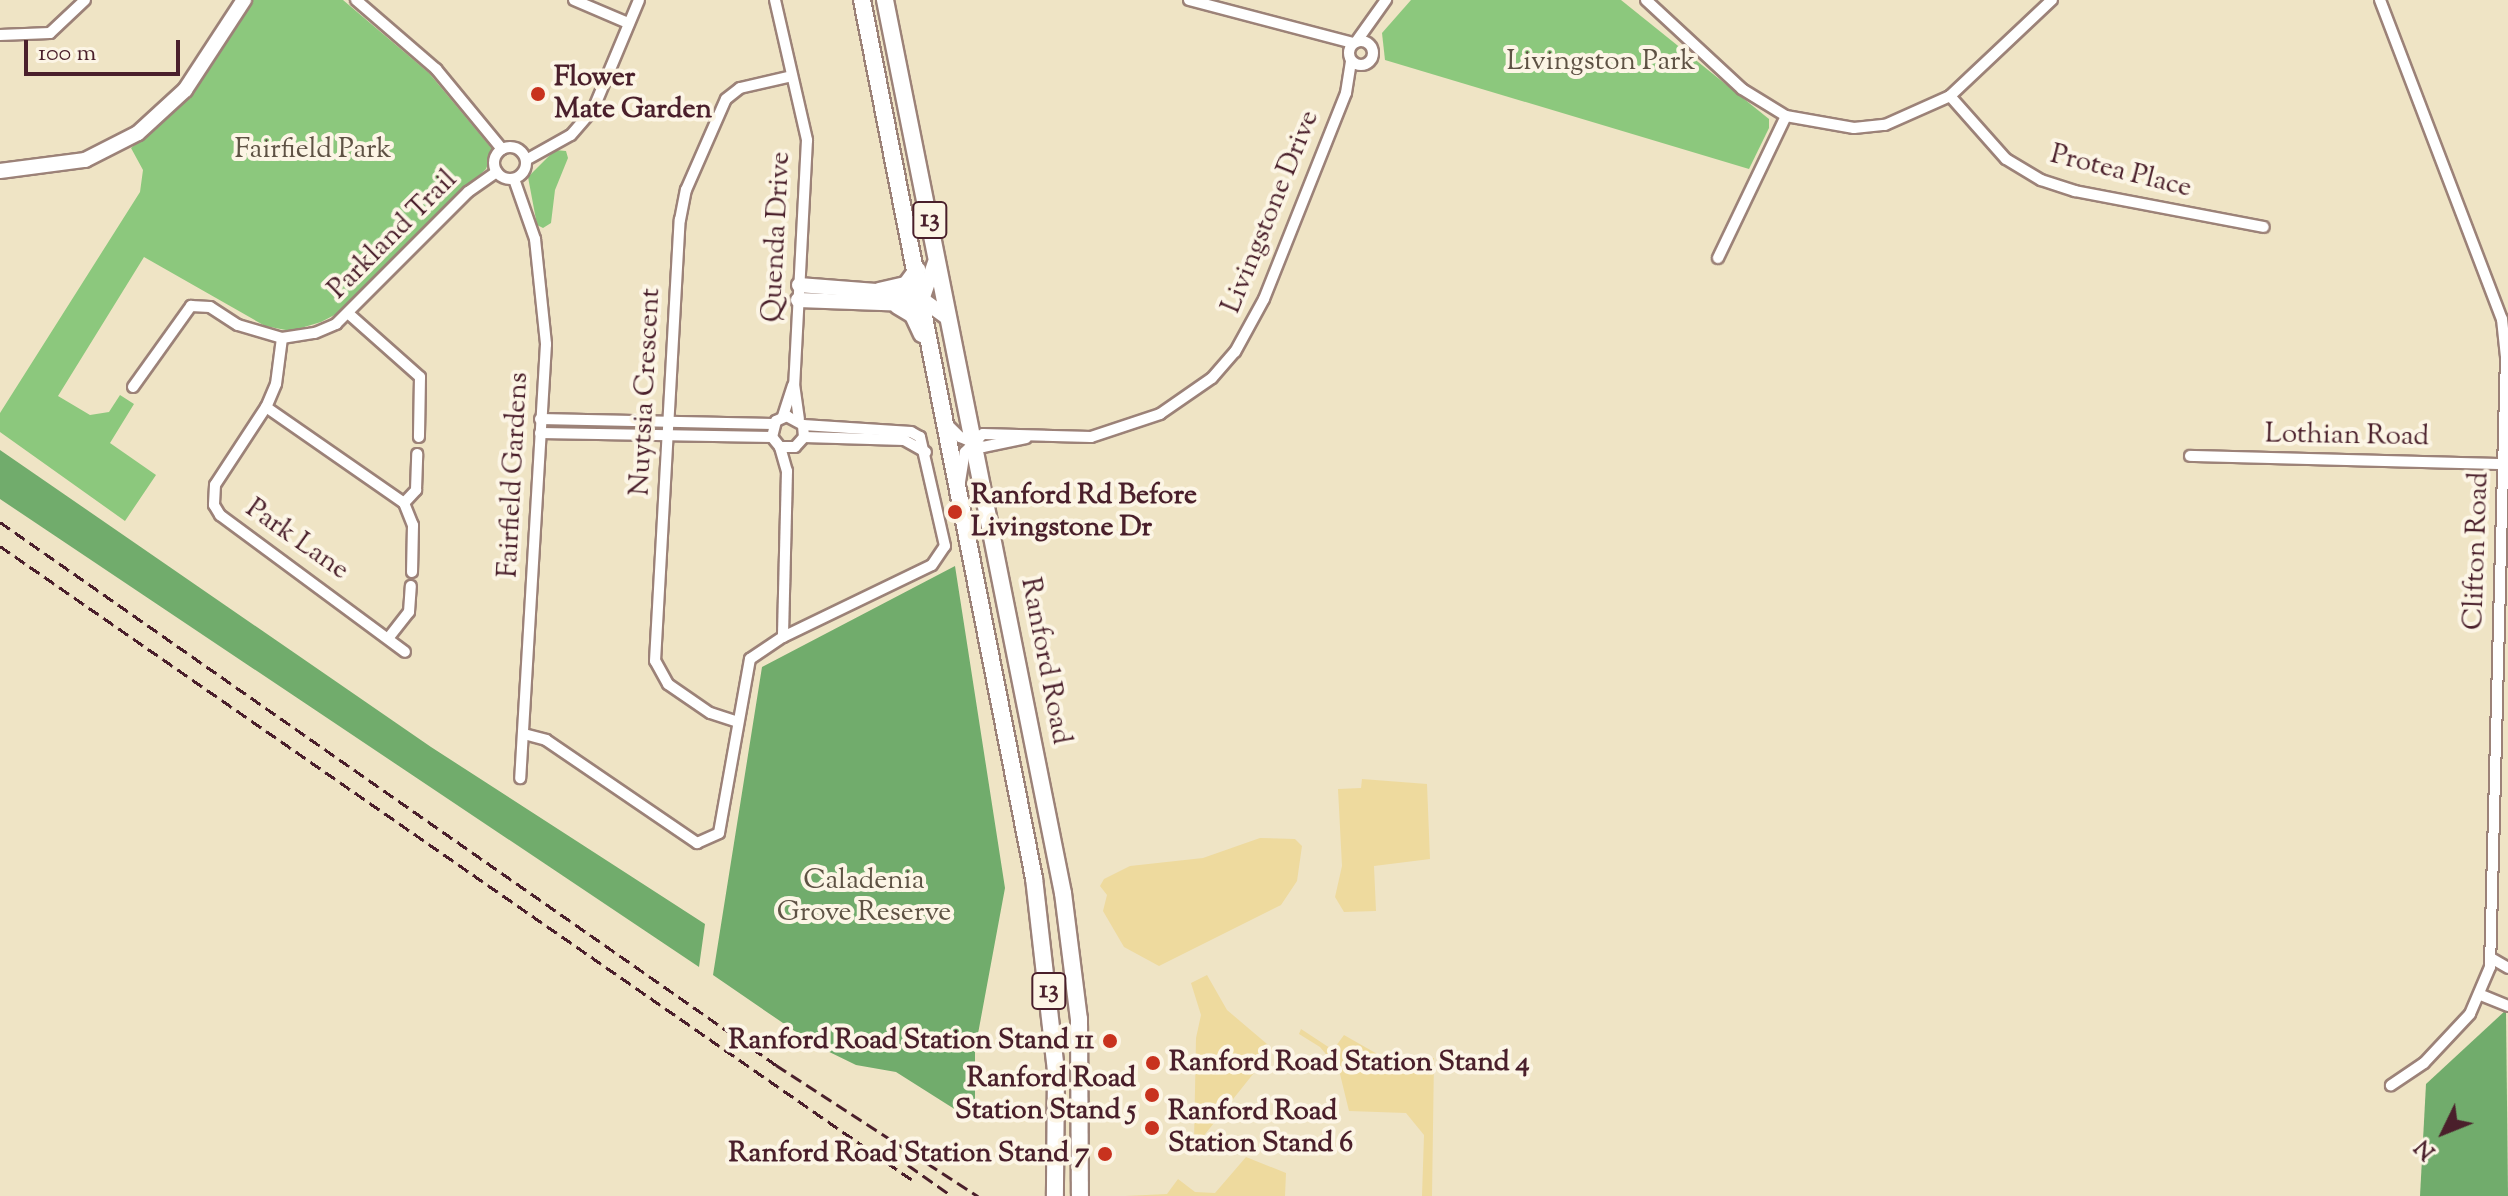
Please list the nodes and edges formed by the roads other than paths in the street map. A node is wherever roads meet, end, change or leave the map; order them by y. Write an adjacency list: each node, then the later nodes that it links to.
1 (85, 0): 16 (street)
2 (244, 0): 28 (street)
3 (356, 0): 26 (street)
4 (574, 0): 15 (street)
5 (639, 0): 15 (street)
6 (775, 0): 22 (street, Quenda Drive)
7 (862, 0): 34 (main road, Ranford Road / 13)
8 (885, 0): 32 (main road, Ranford Road / 13)
9 (1189, 0): 17 (street)
10 (1386, 0): 14 (street)
11 (1646, 0): 25 (street)
12 (2052, 0): 24 (street)
13 (2380, 0): 62 (street, Clifton Road)
14 (1375, 19): 18 (street); 19 (street)
15 (628, 23): 27 (street)
16 (0, 35)
17 (1327, 39): 18 (street); 20 (street)
18 (1355, 43): 19 (street); 20 (street, Livingstone Drive)
19 (1372, 49): 21 (street, Livingstone Drive)
20 (1350, 58): 21 (street); 23 (street, Livingstone Drive)
21 (1366, 64): 23 (street, Livingstone Drive)
22 (792, 76): 36 (street, Quenda Drive); 49 (street, Nuytsia Crescent)
23 (1346, 93): 56 (street, Livingstone Drive)
24 (1950, 96): 25 (street); 31 (street, Protea Place)
25 (1786, 116): 33 (street)
26 (502, 149): 27 (street); 29 (street)
27 (526, 160): 30 (street)
28 (0, 171)
29 (497, 172): 30 (street); 39 (street, Parkland Trail)
30 (514, 179): 47 (street, Fairfield Gardens)
31 (2264, 227)
32 (936, 253): 37 (street); 40 (main road, Ranford Road / 13)
33 (1718, 258)
34 (917, 270): 35 (main road); 37 (main road, Ranford Road / 13)
35 (879, 291): 36 (street); 37 (street)
36 (799, 292): 38 (street); 43 (street, Quenda Drive)
37 (923, 297): 38 (street); 40 (street); 42 (main road, Ranford Road / 13)
38 (898, 306): 42 (main road)
39 (349, 314): 41 (street, Parkland Trail); 54 (street)
40 (950, 319): 57 (main road, Ranford Road / 13)
41 (282, 338): 44 (street, Parkland Trail); 45 (street, Park Lane)
42 (935, 373): 48 (main road, Ranford Road / 13)
43 (794, 384): 46 (street, Quenda Drive); 51 (street, Quenda Drive)
44 (133, 387)
45 (266, 407): 65 (street); 70 (street, Park Lane)
46 (783, 416): 50 (street); 51 (street)
47 (540, 419): 49 (street); 52 (street, Fairfield Gardens)
48 (944, 419): 57 (street); 64 (main road, Ranford Road / 13)
49 (668, 422): 50 (street); 53 (street, Nuytsia Crescent)
50 (773, 424): 55 (street)
51 (802, 427): 59 (street); 69 (street)
52 (540, 433): 53 (street); 74 (street, Fairfield Gardens)
53 (668, 435): 55 (street); 73 (street, Nuytsia Crescent)
54 (419, 437)
55 (772, 437): 58 (street)
56 (1026, 438): 57 (street, Livingstone Drive); 57 (street, Livingstone Drive)
57 (978, 444): 64 (street); 82 (main road, Ranford Road / 13)
58 (780, 447): 59 (street); 63 (street)
59 (795, 447): 63 (street)
60 (417, 454): 65 (street)
61 (2190, 456): 62 (street, Lothian Road)
62 (2503, 464): 76 (street, Clifton Road)
63 (787, 471): 68 (street)
64 (958, 493): 81 (main road, Ranford Road / 13)
65 (404, 503): 66 (street)
66 (412, 572)
67 (411, 586): 70 (street)
68 (783, 610): 69 (street); 71 (street)
69 (799, 629): 71 (street)
70 (390, 636): 72 (street, Park Lane)
71 (783, 637): 73 (street)
72 (405, 652)
73 (738, 722): 74 (street)
74 (524, 734): 75 (street, Fairfield Gardens)
75 (520, 778)
76 (2491, 958): 77 (street); 78 (street, Clifton Road)
77 (2508, 968)
78 (2481, 995): 79 (street); 80 (street, Clifton Road)
79 (2508, 1006)
80 (2391, 1085)
81 (1055, 1196)
82 (1080, 1196)

